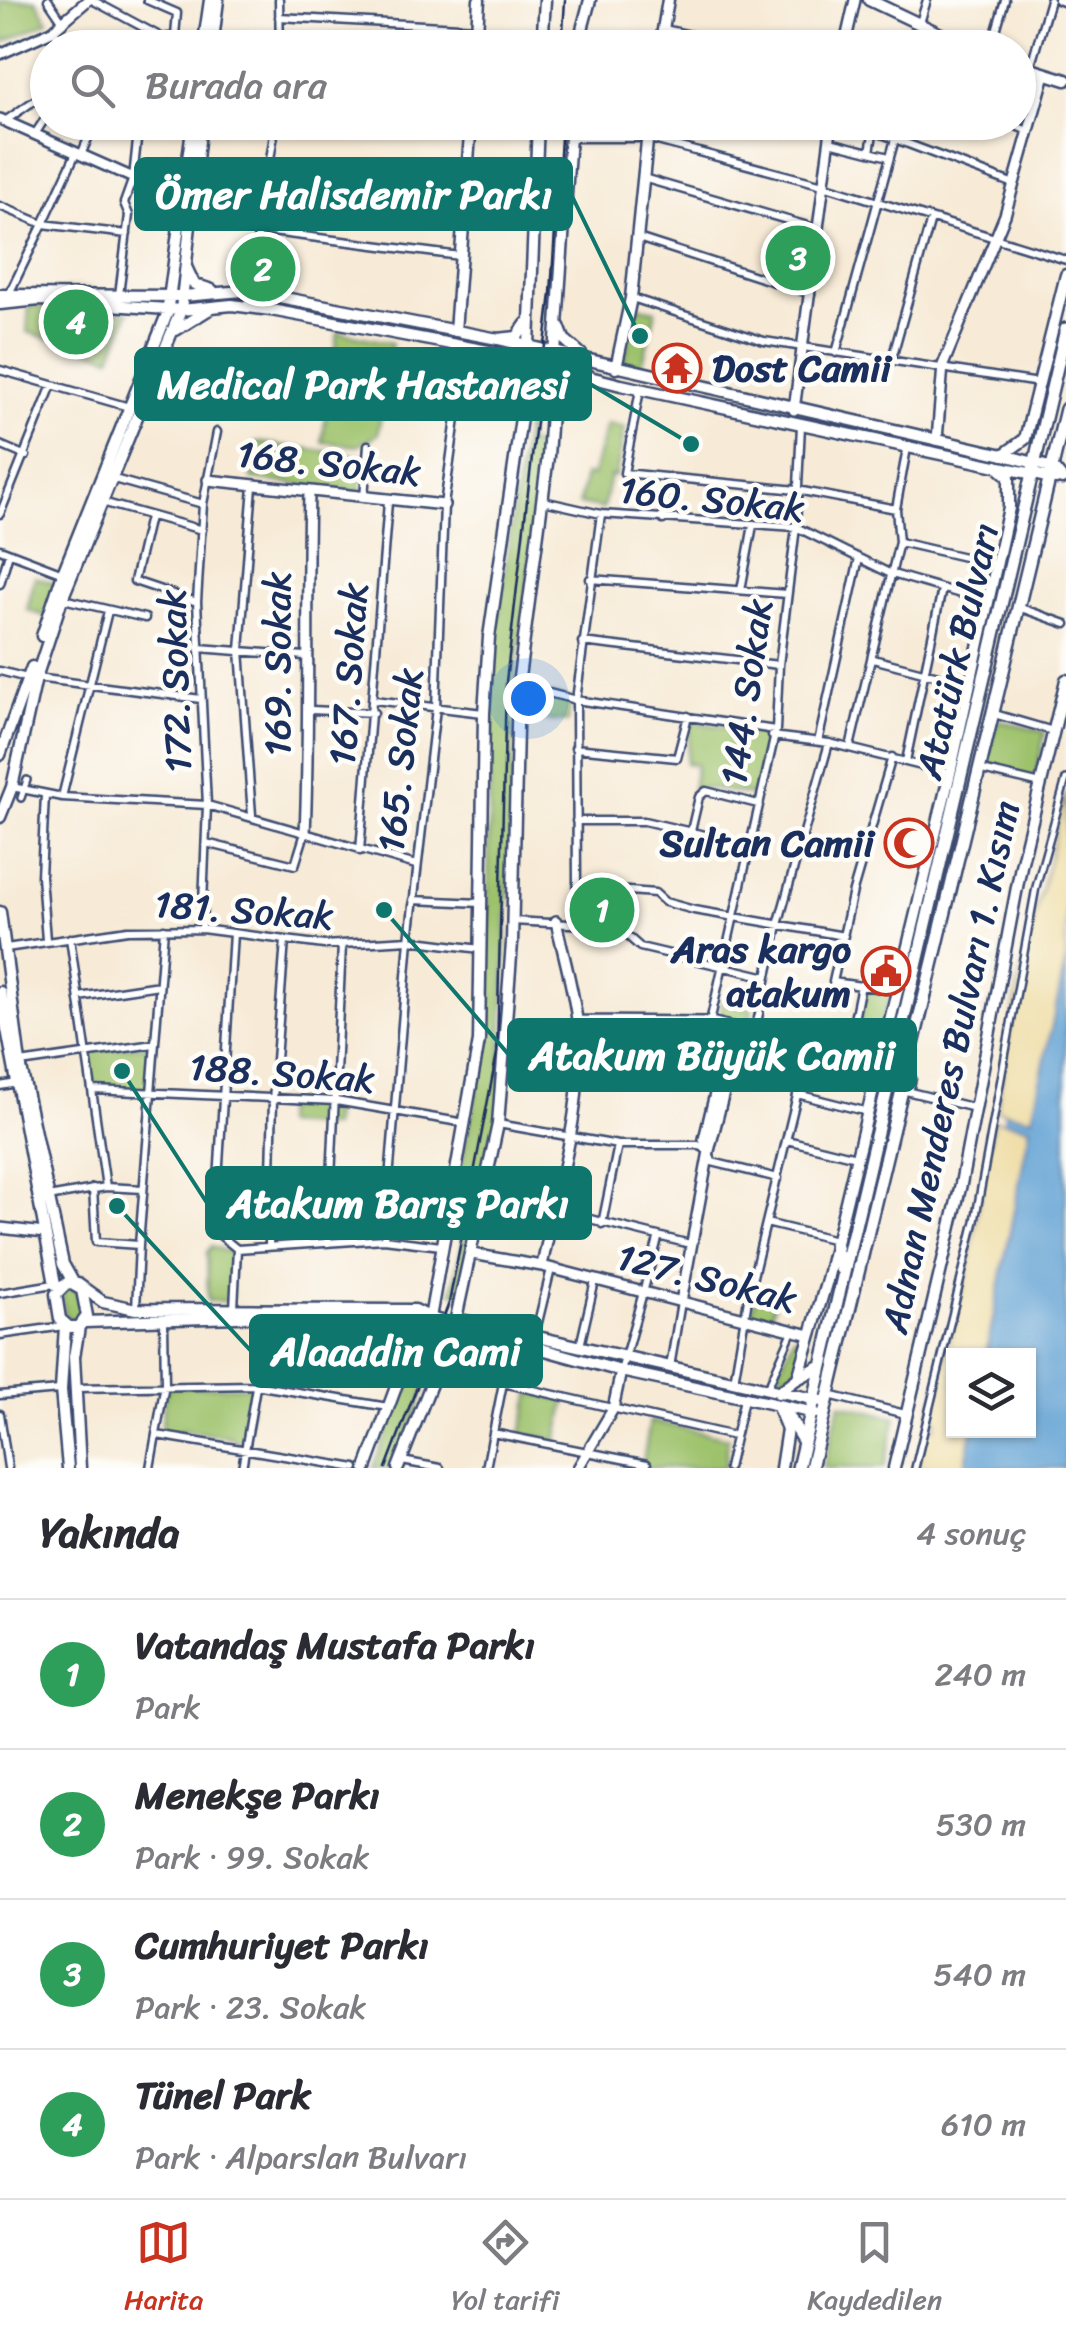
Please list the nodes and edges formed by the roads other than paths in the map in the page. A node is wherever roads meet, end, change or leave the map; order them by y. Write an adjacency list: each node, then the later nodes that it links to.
1 (48, 0): 19 (street)
2 (90, 0): 19 (street); 24 (street)
3 (147, 0): 25 (street)
4 (210, 0): 26 (main road)
5 (218, 0): 27 (main road)
6 (279, 0): 18 (street)
7 (479, 0): 21 (main road)
8 (545, 0): 29 (main road)
9 (590, 0): 30 (main road)
10 (668, 0): 22 (main road)
11 (855, 0): 32 (street)
12 (870, 0): 20 (main road)
13 (928, 0): 20 (street)
14 (1005, 0): 34 (street)
15 (1050, 0): 35 (street)
16 (1058, 0): 17 (street)
17 (1066, 3)
18 (279, 17): 21 (street); 28 (street)
19 (63, 22): 23 (street)
20 (919, 26): 33 (main road)
21 (477, 28)
22 (663, 28): 31 (street)
23 (53, 30)
24 (148, 30)
25 (176, 30)
26 (206, 30)
27 (214, 30)
28 (279, 30)
29 (543, 30)
30 (582, 30)
31 (672, 30)
32 (848, 30)
33 (928, 30)
34 (996, 30)
35 (1036, 36)
36 (30, 41): 37 (street)
37 (0, 54)
38 (1036, 71): 39 (main road)
39 (1045, 74): 40 (main road); 42 (street)
40 (1066, 80)
41 (30, 102): 43 (street)
42 (1036, 104)
43 (2, 120): 44 (street)
44 (30, 132)
45 (48, 140): 62 (street)
46 (85, 140): 62 (street)
47 (137, 140): 66 (street)
48 (191, 140): 71 (main road)
49 (199, 140): 81 (main road)
50 (273, 140): 64 (street)
51 (469, 140): 65 (main road)
52 (536, 140): 67 (main road)
53 (570, 140): 96 (main road)
54 (646, 140): 68 (main road)
55 (654, 140): 70 (street)
56 (872, 140): 61 (street)
57 (895, 140): 63 (street)
58 (898, 140): 69 (street)
59 (1025, 140): 69 (street)
60 (830, 142): 61 (street); 70 (street)
61 (870, 152): 63 (street)
62 (78, 154): 66 (street); 75 (street)
63 (890, 157): 72 (street)
64 (270, 162): 65 (street); 76 (street)
65 (466, 174): 67 (street); 82 (main road)
66 (133, 178): 71 (street); 78 (street)
67 (533, 178): 95 (main road)
68 (642, 178): 77 (street); 79 (main road)
69 (1014, 184): 80 (street)
70 (823, 185): 72 (street); 77 (street)
71 (183, 200): 91 (main road)
72 (875, 201): 74 (street); 105 (street)
73 (0, 206): 75 (street)
74 (932, 219): 80 (street); 108 (street)
75 (42, 224): 78 (street); 87 (street)
76 (256, 230): 82 (street); 86 (street)
77 (821, 230): 88 (street)
78 (127, 234): 89 (street)
79 (637, 238): 88 (street); 90 (main road)
80 (996, 239): 83 (street); 109 (street)
81 (184, 251): 85 (main road); 91 (main road)
82 (460, 256): 98 (main road)
83 (1066, 260)
84 (1066, 275): 114 (main road)
85 (223, 292): 86 (main road); 91 (main road)
86 (249, 292): 98 (main road)
87 (5, 294): 89 (main road)
88 (811, 294): 103 (street)
89 (119, 295): 91 (main road)
90 (631, 298): 103 (street); 111 (main road)
91 (174, 300): 92 (main road); 94 (main road); 117 (main road)
92 (0, 304)
93 (220, 306): 94 (main road); 99 (main road); 102 (main road)
94 (181, 310): 99 (main road)
95 (529, 314): 100 (main road); 101 (main road)
96 (559, 326): 104 (main road); 107 (main road)
97 (1066, 329): 129 (highway, Atatürk Bulvarı)
98 (455, 330): 100 (main road)
99 (172, 335): 132 (main road)
100 (498, 339): 101 (main road)
101 (529, 346): 104 (main road); 106 (main road)
102 (466, 347): 106 (main road); 142 (street, 165. Sokak)
103 (803, 348): 105 (street); 119 (street)
104 (557, 353): 107 (main road); 110 (main road)
105 (836, 353): 108 (street)
106 (528, 360): 110 (main road); 189 (main road)
107 (595, 362): 111 (main road)
108 (892, 362): 109 (street)
109 (943, 365): 114 (street); 123 (street)
110 (556, 367): 113 (main road); 120 (main road)
111 (616, 368): 119 (main road)
112 (0, 370): 115 (street)
113 (588, 375): 116 (main road); 120 (main road)
114 (1039, 383): 128 (main road)
115 (52, 385): 117 (street); 127 (street)
116 (640, 389): 121 (main road); 131 (street)
117 (130, 407): 156 (main road)
118 (1066, 409): 130 (highway, Atatürk Bulvarı)
119 (794, 410): 121 (main road); 123 (main road)
120 (550, 416): 140 (main road)
121 (800, 424): 126 (main road); 135 (street, 144. Sokak)
122 (217, 432): 133 (street, 172. Sokak)
123 (938, 440): 128 (main road)
124 (368, 445): 137 (street)
125 (0, 446): 127 (street)
126 (907, 448): 128 (main road); 143 (street)
127 (26, 456): 144 (street)
128 (1000, 460): 129 (main road); 155 (main road, Atatürk Bulvarı)
129 (1030, 468): 130 (main road); 301 (highway, Atatürk Bulvarı)
130 (1058, 476): 166 (highway, Atatürk Bulvarı)
131 (670, 478): 135 (street); 147 (street)
132 (114, 479): 138 (main road); 141 (street)
133 (208, 480): 134 (street, 168. Sokak); 141 (street, 172. Sokak)
134 (253, 486): 136 (street, 168. Sokak); 172 (street)
135 (797, 490): 143 (street); 149 (street, 144. Sokak)
136 (309, 494): 137 (street, 168. Sokak); 173 (street, 169. Sokak)
137 (364, 500): 139 (street, 168. Sokak)
138 (100, 502): 146 (street); 163 (main road)
139 (388, 502): 142 (street, 168. Sokak); 184 (street, 167. Sokak)
140 (542, 502): 145 (street, 160. Sokak); 181 (main road)
141 (203, 504): 150 (street, 172. Sokak)
142 (444, 505): 186 (street, 165. Sokak)
143 (896, 509): 151 (street)
144 (0, 514)
145 (601, 514): 147 (street, 160. Sokak); 158 (street)
146 (149, 517): 150 (street); 165 (street)
147 (663, 520): 148 (street, 160. Sokak)
148 (753, 526): 149 (street, 160. Sokak); 161 (street)
149 (796, 527): 154 (street, 160. Sokak); 162 (street, 144. Sokak)
150 (202, 530): 165 (street, 172. Sokak)
151 (899, 542): 155 (street); 157 (street)
152 (0, 548): 153 (street)
153 (10, 554): 156 (street); 159 (street)
154 (859, 558): 157 (street, 160. Sokak); 194 (street)
155 (995, 564): 164 (main road, Atatürk Bulvarı)
156 (63, 573): 178 (main road)
157 (889, 573): 160 (street, 160. Sokak); 174 (street)
158 (590, 579): 161 (street); 170 (street)
159 (0, 584)
160 (942, 589): 164 (street, 160. Sokak); 177 (street)
161 (741, 590): 162 (street)
162 (787, 594): 175 (street, 144. Sokak)
163 (62, 599): 167 (street); 178 (main road)
164 (986, 601): 180 (main road, Atatürk Bulvarı)
165 (197, 602): 171 (street, 172. Sokak)
166 (1017, 607): 169 (street); 190 (highway, Atatürk Bulvarı)
167 (108, 611): 168 (street); 182 (street)
168 (144, 618)
169 (1066, 624)
170 (582, 642): 175 (street); 185 (street)
171 (199, 648): 172 (street); 183 (street, 172. Sokak)
172 (240, 650): 173 (street); 212 (street)
173 (304, 656): 187 (street, 169. Sokak)
174 (873, 659): 177 (street); 197 (street)
175 (779, 665): 193 (street, 144. Sokak)
176 (0, 671): 178 (street)
177 (926, 674): 180 (street); 201 (street)
178 (32, 679): 182 (street); 198 (main road); 200 (main road)
179 (1066, 680): 192 (main road, Adnan Menderes Bulvarı 1. Kısım)
180 (971, 684): 203 (main road, Atatürk Bulvarı)
181 (518, 685): 185 (street); 226 (main road)
182 (90, 688): 183 (street); 209 (street)
183 (201, 699): 211 (street, 172. Sokak)
184 (374, 700): 186 (street); 188 (street, 167. Sokak)
185 (576, 700): 191 (street); 196 (street)
186 (436, 708): 189 (street); 220 (street, 165. Sokak)
187 (310, 710): 188 (street); 216 (street, 169. Sokak)
188 (374, 712): 219 (street, 167. Sokak)
189 (484, 713): 223 (main road)
190 (990, 713): 192 (street); 264 (highway, Atatürk Bulvarı)
191 (688, 716): 193 (street); 196 (street)
192 (1054, 731): 206 (main road, Adnan Menderes Bulvarı 1. Kısım)
193 (774, 733): 194 (street); 210 (street, 144. Sokak)
194 (818, 742): 195 (street)
195 (829, 743): 197 (street); 229 (street)
196 (575, 748): 214 (street)
197 (850, 748): 199 (street)
198 (0, 755): 200 (street)
199 (892, 757): 201 (street); 233 (street)
200 (17, 761): 207 (main road)
201 (906, 761): 203 (street)
202 (982, 770): 206 (street)
203 (950, 773): 246 (main road, Atatürk Bulvarı)
204 (1066, 779): 368 (street)
205 (27, 780): 207 (street)
206 (1041, 784): 270 (main road, Adnan Menderes Bulvarı 1. Kısım)
207 (18, 791): 208 (street); 213 (main road)
208 (46, 794): 209 (street); 235 (street)
209 (62, 797): 211 (street)
210 (758, 804): 215 (street); 225 (street, 144. Sokak)
211 (206, 805): 212 (street); 218 (street, 172. Sokak)
212 (252, 815): 216 (street)
213 (0, 816)
214 (576, 821): 215 (street); 221 (street)
215 (691, 832): 217 (street)
216 (305, 834): 218 (street); 219 (street)
217 (722, 839)
218 (206, 843): 231 (street, 172. Sokak)
219 (360, 850): 220 (street)
220 (416, 864): 222 (street, 165. Sokak)
221 (577, 887): 225 (street); 228 (street)
222 (413, 900): 223 (street); 237 (street, 165. Sokak)
223 (481, 903): 240 (main road)
224 (0, 912): 239 (main road)
225 (735, 916): 229 (street); 242 (street, 144. Sokak)
226 (512, 921): 227 (street); 274 (main road)
227 (556, 921): 228 (street); 250 (street)
228 (576, 922): 242 (street)
229 (778, 925): 233 (street); 243 (street)
230 (164, 929): 231 (street, 181. Sokak); 234 (street, 181. Sokak); 244 (street)
231 (202, 929): 232 (street, 181. Sokak)
232 (233, 933): 236 (street, 181. Sokak); 267 (street)
233 (844, 936): 245 (street)
234 (70, 938): 235 (street, 181. Sokak); 248 (street)
235 (46, 940): 239 (street, 181. Sokak)
236 (285, 940): 238 (street, 181. Sokak); 268 (street)
237 (409, 940): 238 (street, 181. Sokak); 240 (street, 181. Sokak); 271 (street, 165. Sokak)
238 (342, 945): 269 (street)
239 (4, 949): 241 (main road)
240 (481, 949): 273 (main road)
241 (5, 962): 258 (main road)
242 (722, 967): 243 (street); 251 (street, 144. Sokak)
243 (767, 977): 253 (street)
244 (159, 985): 248 (street); 254 (street)
245 (861, 985): 246 (street); 257 (street)
246 (898, 991): 259 (main road, Atatürk Bulvarı)
247 (0, 992): 249 (main road)
248 (79, 997): 256 (street)
249 (3, 1021): 261 (main road)
250 (577, 1021): 251 (street); 275 (street)
251 (710, 1022): 252 (street)
252 (736, 1029): 253 (street); 278 (street)
253 (754, 1033): 255 (street)
254 (154, 1044): 256 (street); 265 (street)
255 (809, 1046): 257 (street); 266 (street)
256 (88, 1051): 258 (street); 263 (street)
257 (847, 1054): 259 (street)
258 (20, 1062): 284 (main road)
259 (882, 1062): 272 (main road, Atatürk Bulvarı)
260 (912, 1078): 264 (street)
261 (16, 1083): 262 (street); 289 (main road)
262 (0, 1086)
263 (93, 1090): 265 (street, 188. Sokak); 281 (street)
264 (904, 1091): 270 (street); 340 (highway, Atatürk Bulvarı)
265 (152, 1092): 267 (street, 188. Sokak); 283 (street)
266 (796, 1094): 272 (street); 276 (street)
267 (220, 1096): 268 (street, 188. Sokak); 298 (street)
268 (274, 1100): 269 (street, 188. Sokak); 295 (street)
269 (336, 1101): 271 (street, 188. Sokak); 292 (street)
270 (974, 1108): 343 (main road, Adnan Menderes Bulvarı 1. Kısım)
271 (396, 1109): 273 (street, 188. Sokak); 291 (street, 165. Sokak)
272 (868, 1112): 279 (main road, Atatürk Bulvarı)
273 (466, 1123): 297 (main road)
274 (498, 1124): 275 (street); 299 (main road)
275 (571, 1140): 277 (street); 285 (street)
276 (787, 1140): 279 (street); 280 (street)
277 (618, 1145): 278 (street); 287 (street)
278 (709, 1151): 280 (street); 294 (street)
279 (857, 1158): 293 (main road, Atatürk Bulvarı)
280 (778, 1178): 286 (street)
281 (106, 1187): 282 (street); 283 (street)
282 (92, 1188): 284 (street); 296 (street)
283 (143, 1189): 296 (street)
284 (48, 1197): 303 (main road)
285 (553, 1210): 287 (street); 300 (street)
286 (766, 1222): 293 (street); 311 (street)
287 (602, 1224): 290 (street)
288 (0, 1228): 289 (street)
289 (45, 1233): 304 (main road)
290 (658, 1239): 294 (street); 306 (street)
291 (384, 1240): 292 (street); 297 (street)
292 (328, 1242): 295 (street)
293 (836, 1242): 301 (highway); 320 (main road, Atatürk Bulvarı)
294 (690, 1244): 307 (street)
295 (270, 1245): 298 (street)
296 (139, 1246): 309 (street)
297 (440, 1246): 312 (main road)
298 (236, 1248): 308 (street)
299 (472, 1254): 300 (street, 127. Sokak); 314 (main road)
300 (546, 1268): 302 (street, 127. Sokak); 319 (street)
301 (842, 1273): 325 (highway, Atatürk Bulvarı)
302 (595, 1281): 306 (street, 127. Sokak); 321 (street)
303 (76, 1283): 304 (main road); 309 (main road); 315 (main road)
304 (58, 1285): 305 (street); 316 (main road)
305 (0, 1293)
306 (645, 1295): 307 (street, 127. Sokak); 323 (street)
307 (681, 1302): 311 (street, 127. Sokak); 324 (street)
308 (234, 1308): 309 (main road); 312 (main road)
309 (136, 1309)
310 (268, 1316): 312 (main road); 313 (main road); 331 (street)
311 (747, 1316): 317 (street, 127. Sokak); 329 (street)
312 (430, 1318): 314 (main road); 337 (main road)
313 (164, 1322): 315 (main road); 330 (street)
314 (455, 1323): 319 (main road); 326 (main road); 351 (main road)
315 (82, 1325): 316 (main road); 332 (main road)
316 (66, 1326): 318 (street); 333 (main road)
317 (793, 1330): 320 (street, 127. Sokak); 334 (street)
318 (0, 1335)
319 (536, 1335): 321 (main road)
320 (810, 1335): 327 (main road, Atatürk Bulvarı)
321 (580, 1346): 323 (main road)
322 (508, 1354): 328 (street)
323 (625, 1356): 324 (main road); 326 (street)
324 (670, 1367): 329 (main road)
325 (819, 1367): 327 (highway); 339 (highway, Atatürk Bulvarı)
326 (621, 1371): 336 (main road); 341 (street)
327 (798, 1378): 334 (main road)
328 (503, 1382): 341 (street); 344 (street)
329 (734, 1382): 334 (main road)
330 (165, 1384): 331 (street); 332 (street); 345 (street)
331 (255, 1384): 337 (street); 348 (street)
332 (75, 1388): 355 (main road)
333 (61, 1390): 335 (street); 354 (main road)
334 (772, 1392): 339 (main road)
335 (0, 1395)
336 (744, 1398): 338 (main road); 346 (street)
337 (389, 1407): 359 (main road)
338 (780, 1407): 339 (main road); 347 (highway); 364 (main road)
339 (810, 1407): 340 (main road); 347 (highway, Atatürk Bulvarı)
340 (825, 1408): 343 (street); 366 (highway, Atatürk Bulvarı)
341 (613, 1409): 346 (street); 349 (street)
342 (0, 1414): 350 (street)
343 (905, 1414): 367 (main road, Adnan Menderes Bulvarı 1. Kısım)
344 (493, 1433): 349 (street); 361 (street)
345 (157, 1435): 348 (street); 356 (street)
346 (734, 1436): 363 (street)
347 (804, 1443): 365 (highway, Atatürk Bulvarı)
348 (245, 1451): 357 (street); 358 (street)
349 (588, 1451): 352 (street); 362 (street)
350 (3, 1454): 353 (street)
351 (399, 1464): 360 (street)
352 (647, 1464)
353 (8, 1468)
354 (68, 1468)
355 (80, 1468)
356 (150, 1468)
357 (242, 1468)
358 (356, 1468)
359 (366, 1468)
360 (440, 1468)
361 (486, 1468)
362 (578, 1468)
363 (728, 1468)
364 (781, 1468)
365 (798, 1468)
366 (812, 1468)
367 (894, 1468)
368 (915, 1468)

